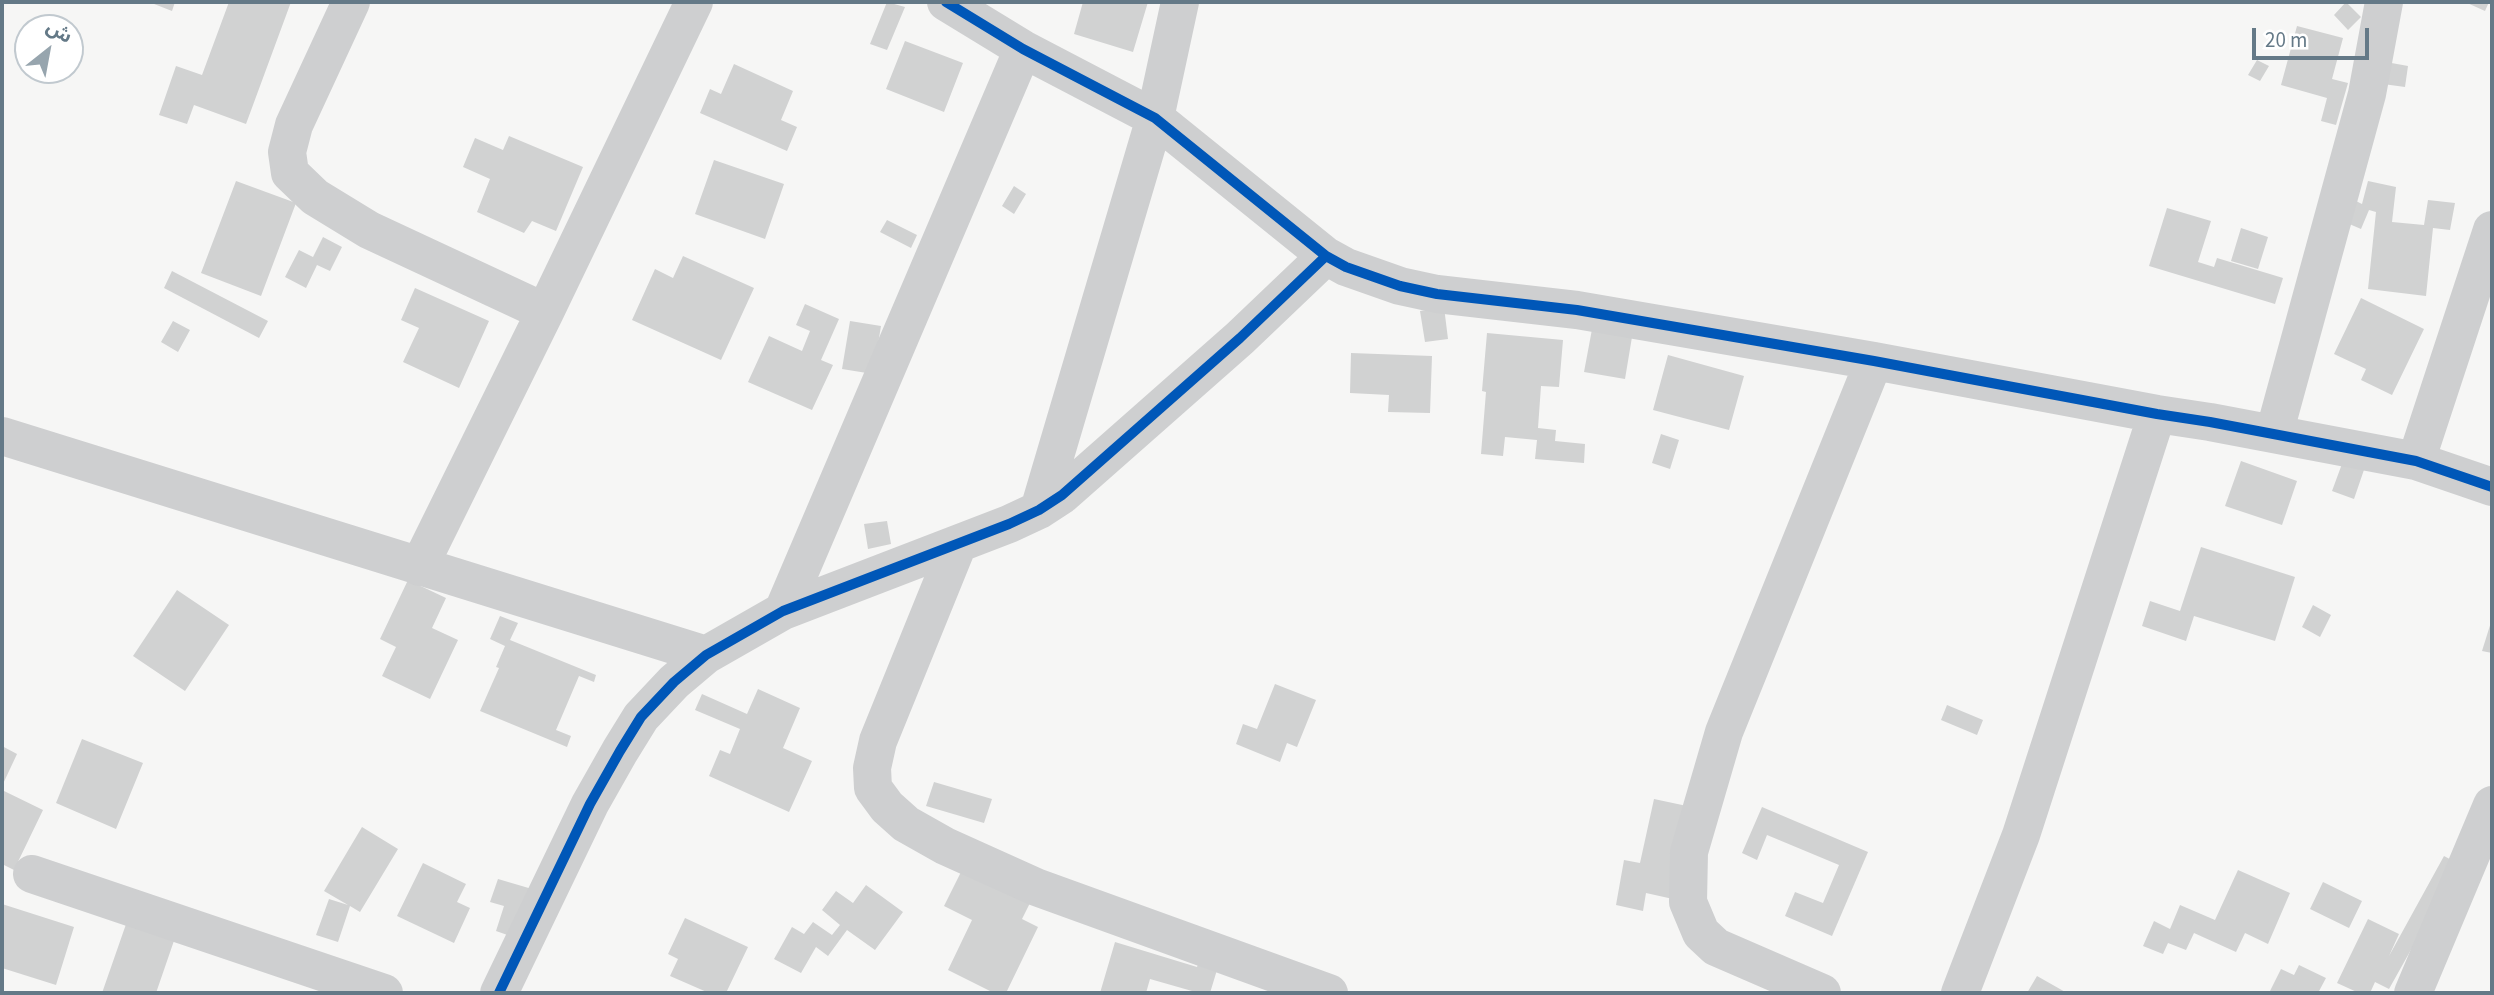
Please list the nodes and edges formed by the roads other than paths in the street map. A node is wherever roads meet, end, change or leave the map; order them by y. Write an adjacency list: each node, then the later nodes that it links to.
1 (351, 2): 10 (street)
2 (694, 2): 10 (street)
3 (946, 2): 6 (street)
4 (1180, 2): 7 (street)
5 (2384, 2): 13 (street)
6 (1023, 49): 7 (street); 20 (street)
7 (1155, 118): 9 (street); 17 (street)
8 (2492, 230): 15 (street)
9 (1326, 256): 11 (street); 17 (street)
10 (545, 312): 19 (street)
11 (1874, 361): 12 (street); 27 (street)
12 (2157, 414): 13 (street); 28 (street)
13 (2274, 434): 15 (street)
14 (2, 436): 19 (street)
15 (2416, 461): 16 (street)
16 (2492, 487)
17 (1038, 510): 18 (street)
18 (958, 544): 20 (street); 26 (street)
19 (419, 567): 21 (street)
20 (783, 611): 21 (street)
21 (706, 655): 25 (street)
22 (2492, 805): 29 (street)
23 (32, 874): 24 (street)
24 (384, 993)
25 (499, 993)
26 (1329, 993)
27 (1822, 993)
28 (1960, 993)
29 (2413, 993)

